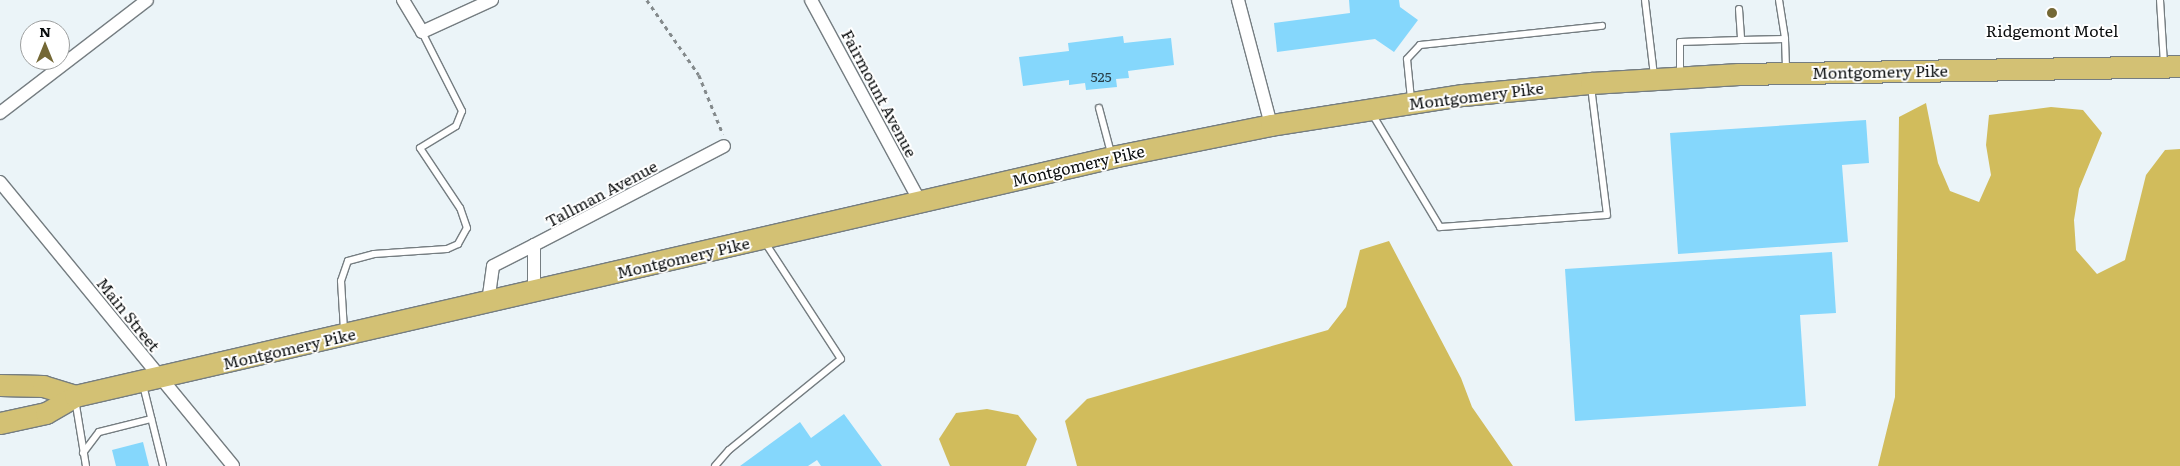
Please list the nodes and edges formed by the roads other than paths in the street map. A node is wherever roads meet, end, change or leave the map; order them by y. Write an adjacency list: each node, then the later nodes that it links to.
1 (147, 0): 22 (street)
2 (403, 0): 11 (street)
3 (492, 0): 11 (street)
4 (811, 0): 27 (street, Fairmount Avenue)
5 (1238, 0): 23 (street)
6 (1645, 0): 17 (lane)
7 (1779, 0): 12 (lane)
8 (2160, 0): 14 (lane)
9 (1739, 8): 13 (lane)
10 (1602, 26): 19 (lane)
11 (422, 32): 32 (lane)
12 (1785, 39): 13 (lane); 15 (lane)
13 (1741, 40): 16 (lane)
14 (2172, 66): 15 (highway, Montgomery Pike)
15 (1787, 73): 16 (highway, Montgomery Pike)
16 (1680, 77): 17 (highway, Montgomery Pike)
17 (1654, 79): 18 (highway, Montgomery Pike)
18 (1590, 83): 19 (highway, Montgomery Pike); 21 (lane)
19 (1411, 103): 21 (highway, Montgomery Pike)
20 (1099, 108): 25 (lane)
21 (1370, 109): 23 (highway, Montgomery Pike)
22 (0, 113)
23 (1271, 126): 25 (highway, Montgomery Pike)
24 (724, 146): 29 (street, Tallman Avenue)
25 (1112, 157): 27 (highway, Montgomery Pike)
26 (0, 182): 33 (street, Main Street)
27 (920, 202): 28 (highway, Montgomery Pike)
28 (763, 238): 30 (highway, Montgomery Pike); 42 (lane)
29 (534, 245): 30 (street, Tallman Avenue); 31 (street)
30 (534, 291): 31 (highway, Montgomery Pike)
31 (488, 302): 32 (highway, Montgomery Pike)
32 (345, 335): 33 (highway, Montgomery Pike)
33 (151, 380): 35 (highway, Montgomery Pike); 36 (lane); 41 (street, Main Street)
34 (0, 385): 35 (highway)
35 (75, 396): 37 (highway, Montgomery Pike); 38 (lane)
36 (151, 419): 38 (lane); 40 (lane)
37 (0, 422)
38 (83, 453): 39 (lane)
39 (86, 466)
40 (163, 466)
41 (233, 466)
42 (715, 466)

